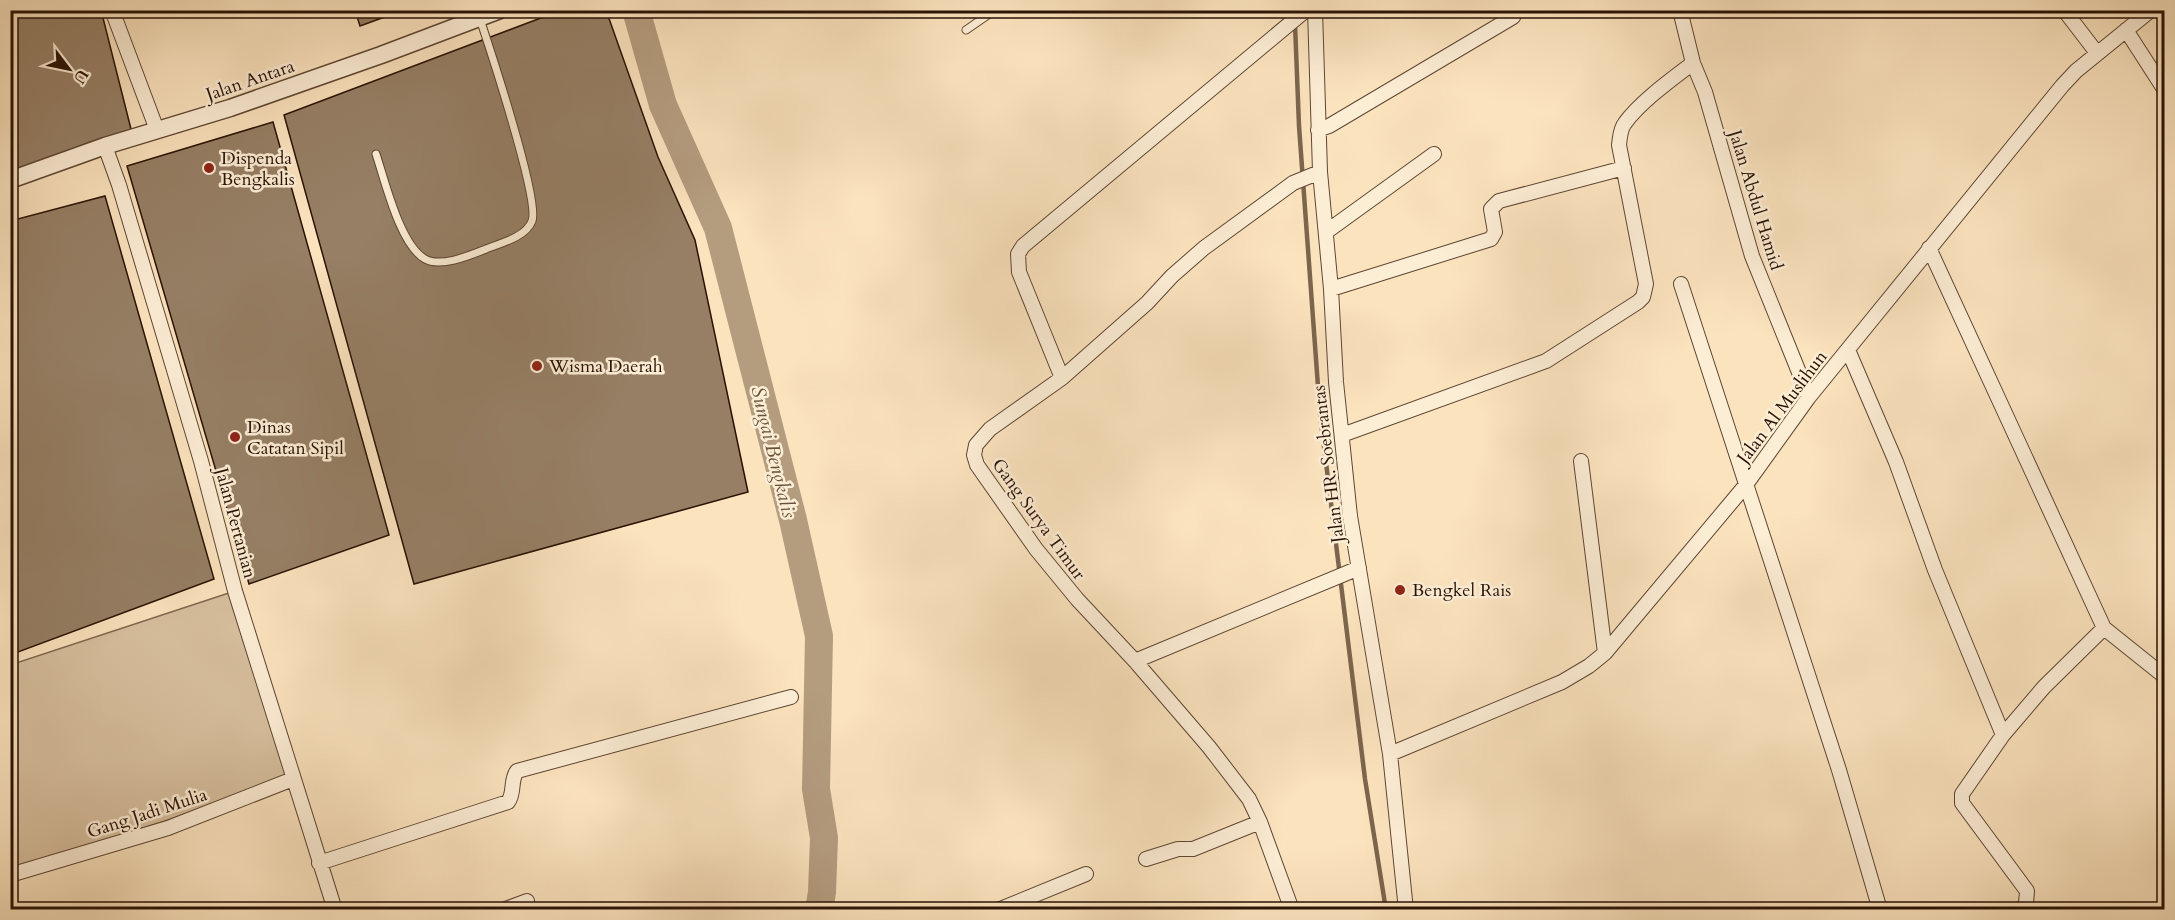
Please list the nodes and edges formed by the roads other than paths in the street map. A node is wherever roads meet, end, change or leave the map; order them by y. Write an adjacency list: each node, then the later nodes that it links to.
1 (112, 10): 16 (street)
2 (500, 10): 10 (street, Jalan Antara)
3 (995, 10): 11 (lane)
4 (1306, 10): 29 (street)
5 (1315, 10): 17 (street, Jalan HR. Soebrantas)
6 (1512, 10): 17 (street)
7 (1680, 10): 14 (street, Jalan Abdul Hamid)
8 (2064, 10): 13 (street)
9 (2151, 10): 12 (street, Jalan Al Muslihun)
10 (480, 19): 16 (street, Jalan Antara); 19 (lane)
11 (966, 30)
12 (2126, 30): 13 (street, Jalan Al Muslihun); 15 (street)
13 (2097, 53): 25 (street, Jalan Al Muslihun)
14 (1693, 63): 21 (street); 30 (street, Jalan Abdul Hamid)
15 (2164, 89)
16 (157, 130): 18 (street, Jalan Antara)
17 (1318, 130): 22 (street, Jalan HR. Soebrantas)
18 (105, 146): 23 (street, Jalan Antara); 42 (street, Jalan Pertanian)
19 (376, 154)
20 (1434, 154): 24 (street)
21 (1624, 168): 27 (street); 31 (street)
22 (1315, 174): 24 (street, Jalan HR. Soebrantas); 29 (street, Gang Surya Timur)
23 (10, 180)
24 (1326, 232): 27 (street, Jalan HR. Soebrantas)
25 (1929, 248): 28 (street, Jalan Al Muslihun); 35 (street)
26 (1681, 284): 33 (street)
27 (1331, 289): 31 (street, Jalan HR. Soebrantas)
28 (1848, 350): 30 (street, Jalan Al Muslihun); 40 (street)
29 (1062, 378): 37 (street, Gang Surya Timur)
30 (1809, 397): 33 (street, Jalan Al Muslihun)
31 (1341, 435): 34 (street, Jalan HR. Soebrantas)
32 (1581, 461): 36 (street)
33 (1745, 486): 36 (street, Jalan Al Muslihun); 54 (street)
34 (1359, 568): 37 (street); 41 (street, Jalan HR. Soebrantas)
35 (2104, 628): 38 (street); 40 (street)
36 (1605, 652): 41 (street, Jalan Al Muslihun)
37 (1135, 661): 43 (street, Gang Surya Timur)
38 (2164, 676)
39 (791, 697): 45 (street)
40 (2003, 735): 55 (street)
41 (1390, 754): 53 (street, Jalan HR. Soebrantas)
42 (293, 779): 45 (street, Jalan Pertanian); 47 (street, Gang Jadi Mulia)
43 (1260, 822): 44 (street); 52 (street, Gang Surya Timur)
44 (1146, 859)
45 (319, 863): 49 (street, Jalan Pertanian)
46 (1086, 874): 51 (street)
47 (10, 875)
48 (527, 901): 50 (street)
49 (335, 909)
50 (503, 909)
51 (998, 909)
52 (1292, 909)
53 (1406, 909)
54 (1880, 909)
55 (2021, 909)

